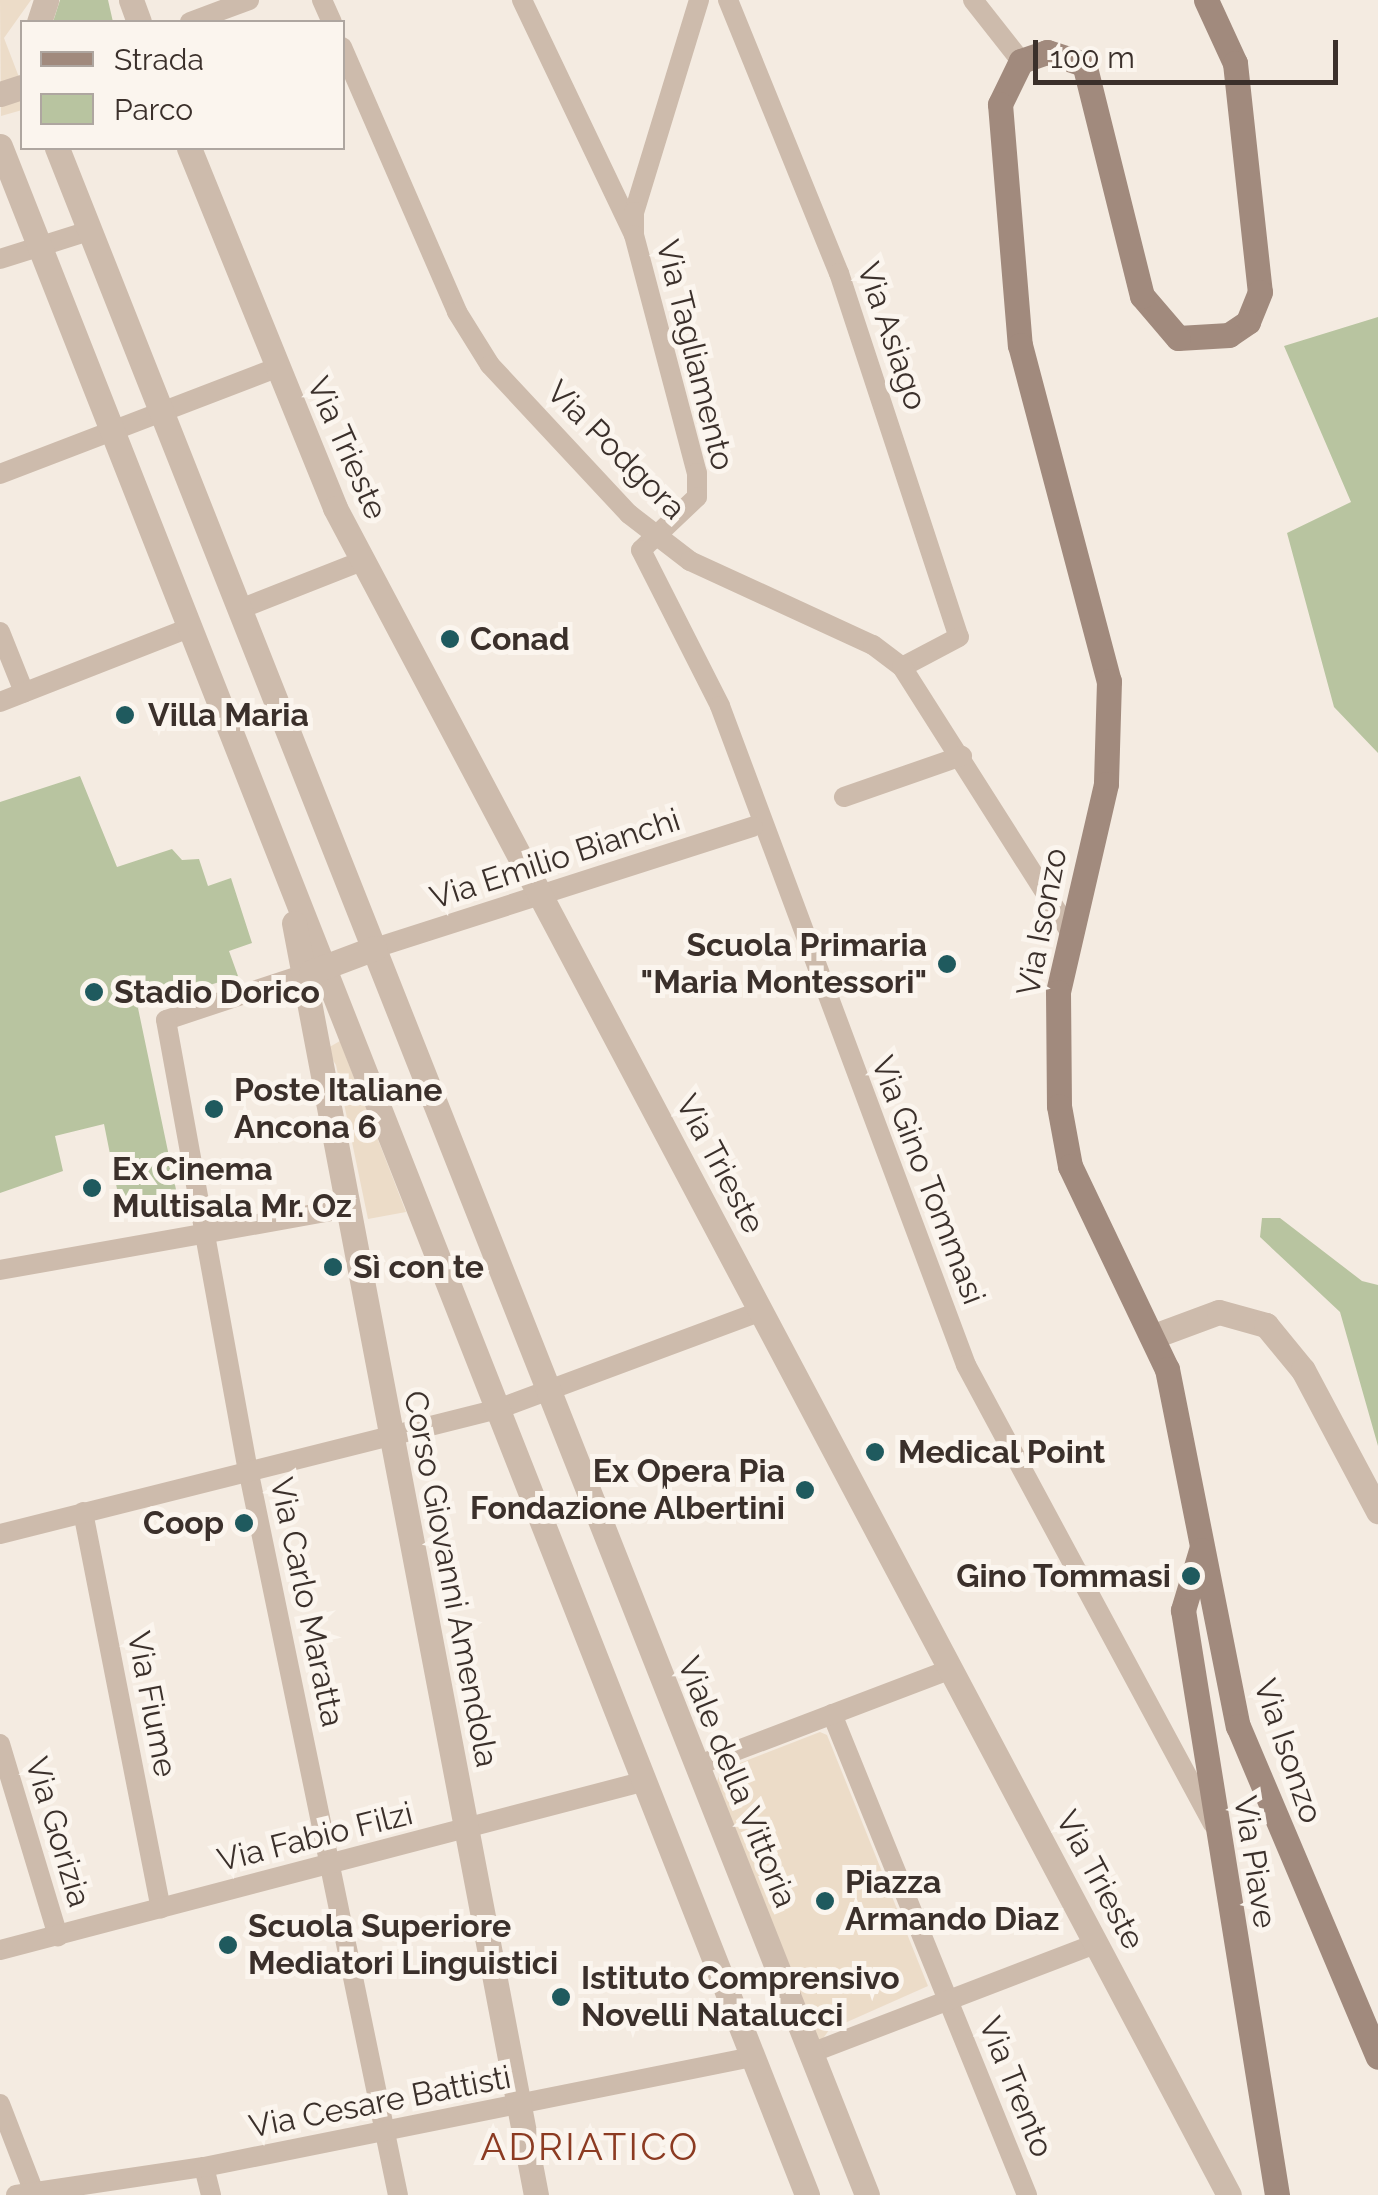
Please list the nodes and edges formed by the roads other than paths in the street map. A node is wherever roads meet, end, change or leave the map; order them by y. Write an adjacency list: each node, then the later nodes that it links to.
1 (249, 0): 8 (street)
2 (522, 0): 16 (street)
3 (699, 0): 16 (street, Via Tagliamento)
4 (728, 0): 28 (street, Via Asiago)
5 (973, 0): 10 (street)
6 (1198, 0): 11 (main road)
7 (1206, 0): 11 (main road)
8 (195, 20)
9 (345, 54): 23 (street, Via Podgora)
10 (1021, 60): 11 (main road); 35 (main road, Via Isonzo)
11 (1239, 139)
12 (0, 146): 17 (street)
13 (58, 150): 15 (street, Viale della Vittoria)
14 (190, 150): 19 (street, Via Trieste)
15 (90, 231): 17 (street); 20 (street, Viale della Vittoria)
16 (634, 235): 23 (street, Via Tagliamento)
17 (40, 249): 18 (street); 21 (street)
18 (0, 260)
19 (276, 368): 20 (street); 24 (street, Via Trieste)
20 (162, 411): 21 (street); 25 (street, Viale della Vittoria)
21 (112, 430): 22 (street); 26 (street)
22 (0, 474)
23 (657, 536): 28 (street, Via Podgora); 58 (street, Via Gino Tommasi)
24 (362, 561): 25 (street); 34 (street, Via Trieste)
25 (240, 609): 36 (street, Viale della Vittoria)
26 (191, 628): 29 (street); 37 (street, Corso Giovanni Amendola)
27 (0, 632): 29 (street)
28 (902, 668): 31 (street, Via Podgora)
29 (24, 692): 30 (street)
30 (0, 702)
31 (962, 756): 32 (street); 35 (street, Via Podgora)
32 (844, 796)
33 (752, 828): 34 (street, Via Emilio Bianchi)
34 (538, 896): 36 (street, Via Emilio Bianchi); 41 (street, Via Trieste)
35 (1068, 930): 42 (main road, Via Isonzo)
36 (375, 948): 37 (street); 43 (street, Viale della Vittoria)
37 (313, 971): 38 (street, Corso Giovanni Amendola); 39 (street, Via Carlo Maratta); 44 (street)
38 (348, 1208): 39 (street); 45 (street, Corso Giovanni Amendola)
39 (204, 1230): 40 (street); 46 (street, Via Carlo Maratta)
40 (0, 1270)
41 (762, 1310): 43 (street); 53 (street, Via Trieste)
42 (1154, 1336): 47 (street); 50 (main road, Via Isonzo)
43 (548, 1392): 44 (street); 56 (street, Viale della Vittoria)
44 (498, 1409): 45 (street); 57 (street)
45 (390, 1435): 46 (street); 59 (street, Corso Giovanni Amendola)
46 (248, 1470): 48 (street); 60 (street, Via Carlo Maratta)
47 (1378, 1511)
48 (83, 1512): 49 (street); 61 (street, Via Fiume)
49 (0, 1534)
50 (1203, 1541): 51 (main road, Via Isonzo); 52 (main road, Via Piave)
51 (1215, 1606): 52 (main road); 68 (main road, Via Isonzo)
52 (1183, 1610): 58 (main road, Via Piave)
53 (952, 1669): 54 (street); 63 (street, Via Trieste)
54 (832, 1714): 56 (street); 65 (street)
55 (0, 1744): 62 (street, Via Gorizia)
56 (696, 1766): 66 (street, Viale della Vittoria)
57 (645, 1782): 59 (street, Via Fabio Filzi); 67 (street)
58 (1216, 1829): 81 (main road, Via Piave)
59 (466, 1830): 60 (street, Via Fabio Filzi); 70 (street, Corso Giovanni Amendola)
60 (333, 1863): 61 (street, Via Fabio Filzi); 71 (street, Via Carlo Maratta)
61 (162, 1908): 62 (street, Via Fabio Filzi)
62 (58, 1936): 64 (street, Via Fabio Filzi)
63 (1097, 1944): 65 (street); 80 (street, Via Trieste)
64 (0, 1950)
65 (950, 2000): 66 (street); 79 (street, Via Trento)
66 (811, 2053): 78 (street, Viale della Vittoria)
67 (752, 2057): 70 (street, Via Cesare Battisti); 77 (street)
68 (1378, 2058)
69 (0, 2104): 73 (street)
70 (520, 2106): 71 (street, Via Cesare Battisti); 76 (street, Corso Giovanni Amendola)
71 (386, 2130): 72 (street, Via Cesare Battisti); 75 (street, Via Carlo Maratta)
72 (204, 2168): 73 (street, Via Cesare Battisti); 74 (street)
73 (25, 2193)
74 (211, 2195)
75 (398, 2195)
76 (536, 2195)
77 (807, 2195)
78 (867, 2195)
79 (1026, 2195)
80 (1229, 2195)
81 (1277, 2195)

